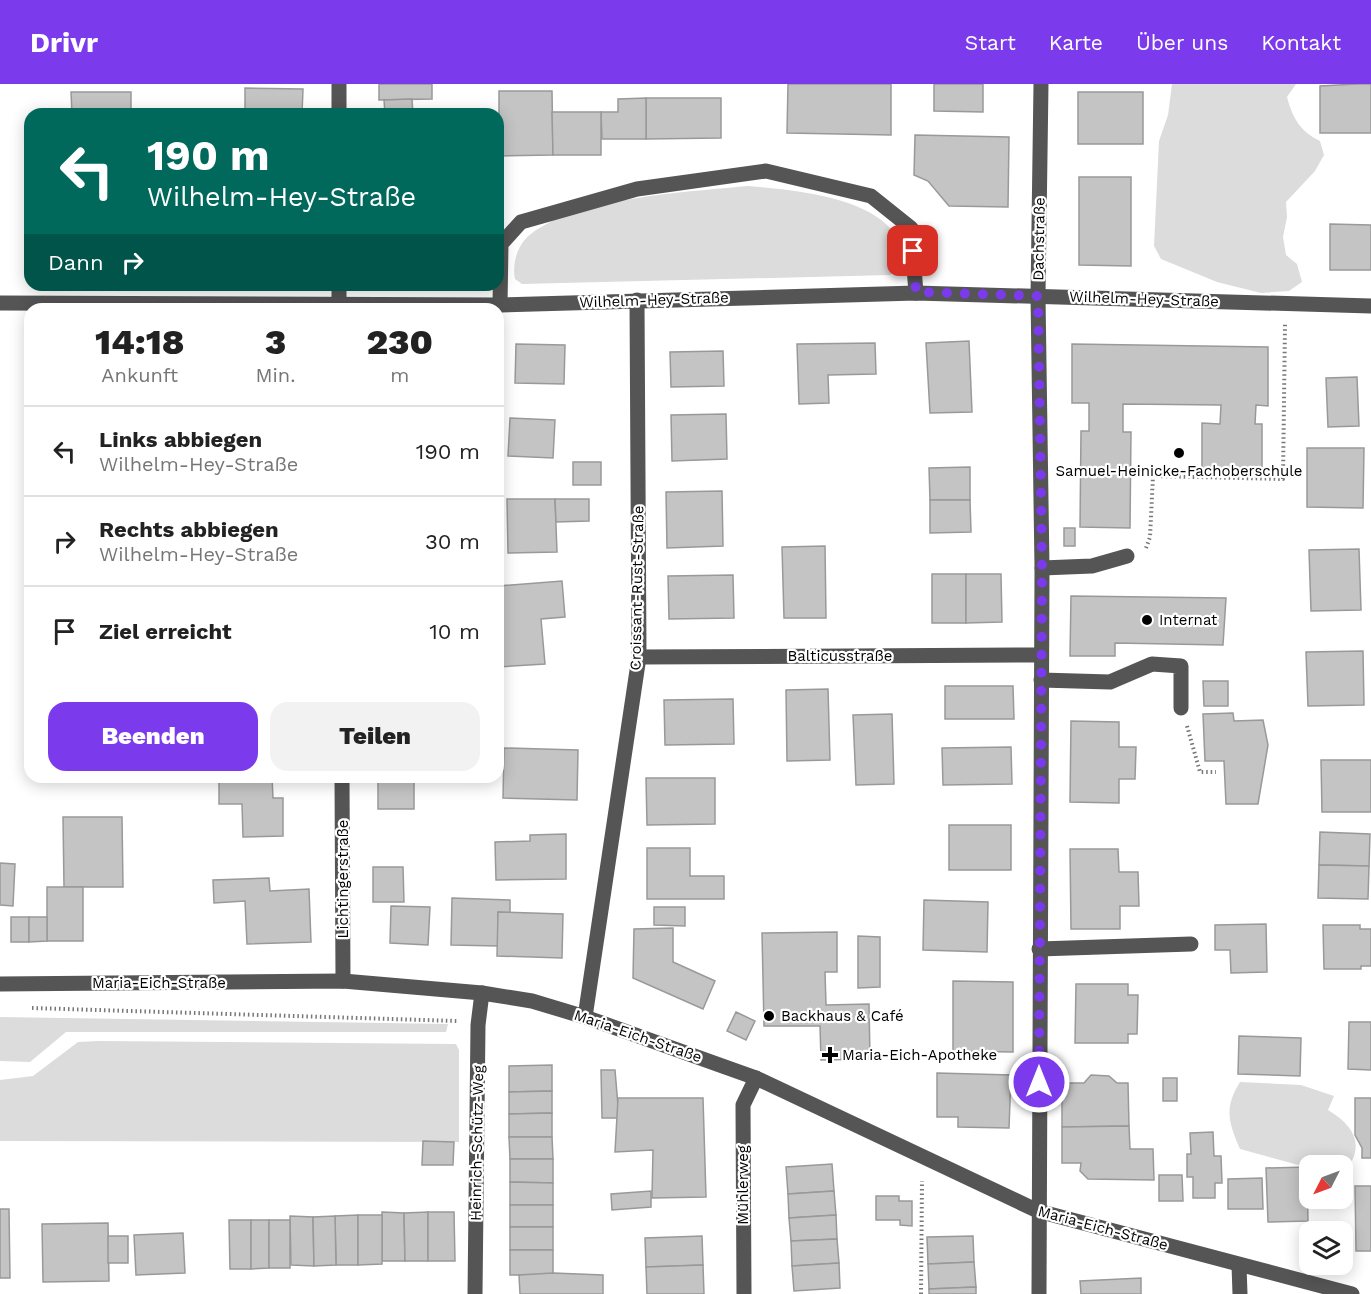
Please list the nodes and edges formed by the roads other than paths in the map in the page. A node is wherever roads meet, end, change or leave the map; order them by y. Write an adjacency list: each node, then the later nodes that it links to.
1 (339, 84): 3 (street)
2 (1041, 84): 6 (street, Dachstraße)
3 (339, 108)
4 (504, 241): 5 (street)
5 (916, 292): 6 (street, Wilhelm-Hey-Straße); 7 (street, Wilhelm-Hey-Straße)
6 (1038, 296): 11 (street, Wilhelm-Hey-Straße); 13 (street, Dachstraße)
7 (637, 300): 10 (street, Wilhelm-Hey-Straße); 15 (street, Croissant-Rust-Straße)
8 (0, 303): 9 (street, Wilhelm-Hey-Straße)
9 (24, 303)
10 (504, 305)
11 (1371, 306)
12 (1127, 555): 13 (street)
13 (1042, 568): 14 (street, Dachstraße)
14 (1041, 655): 15 (street, Balticusstraße); 16 (street, Dachstraße)
15 (639, 657): 24 (street, Croissant-Rust-Straße)
16 (1041, 680): 17 (street); 20 (street, Dachstraße)
17 (1181, 708)
18 (342, 783): 21 (street, Lichtingerstraße)
19 (1191, 944): 20 (street)
20 (1039, 949): 26 (street, Dachstraße)
21 (343, 981): 22 (street, Maria-Eich-Straße); 23 (street, Maria-Eich-Straße)
22 (0, 984)
23 (482, 993): 24 (street, Maria-Eich-Straße); 28 (street, Heinrich-Schütz-Weg)
24 (585, 1017): 25 (street, Maria-Eich-Straße)
25 (756, 1078): 26 (street, Maria-Eich-Straße); 29 (street, Mühlerweg)
26 (1038, 1211): 27 (street, Maria-Eich-Straße); 30 (street, Dachstraße)
27 (1239, 1264): 31 (street); 32 (street, Maria-Eich-Straße)
28 (474, 1294)
29 (744, 1294)
30 (1039, 1294)
31 (1240, 1294)
32 (1352, 1294)

